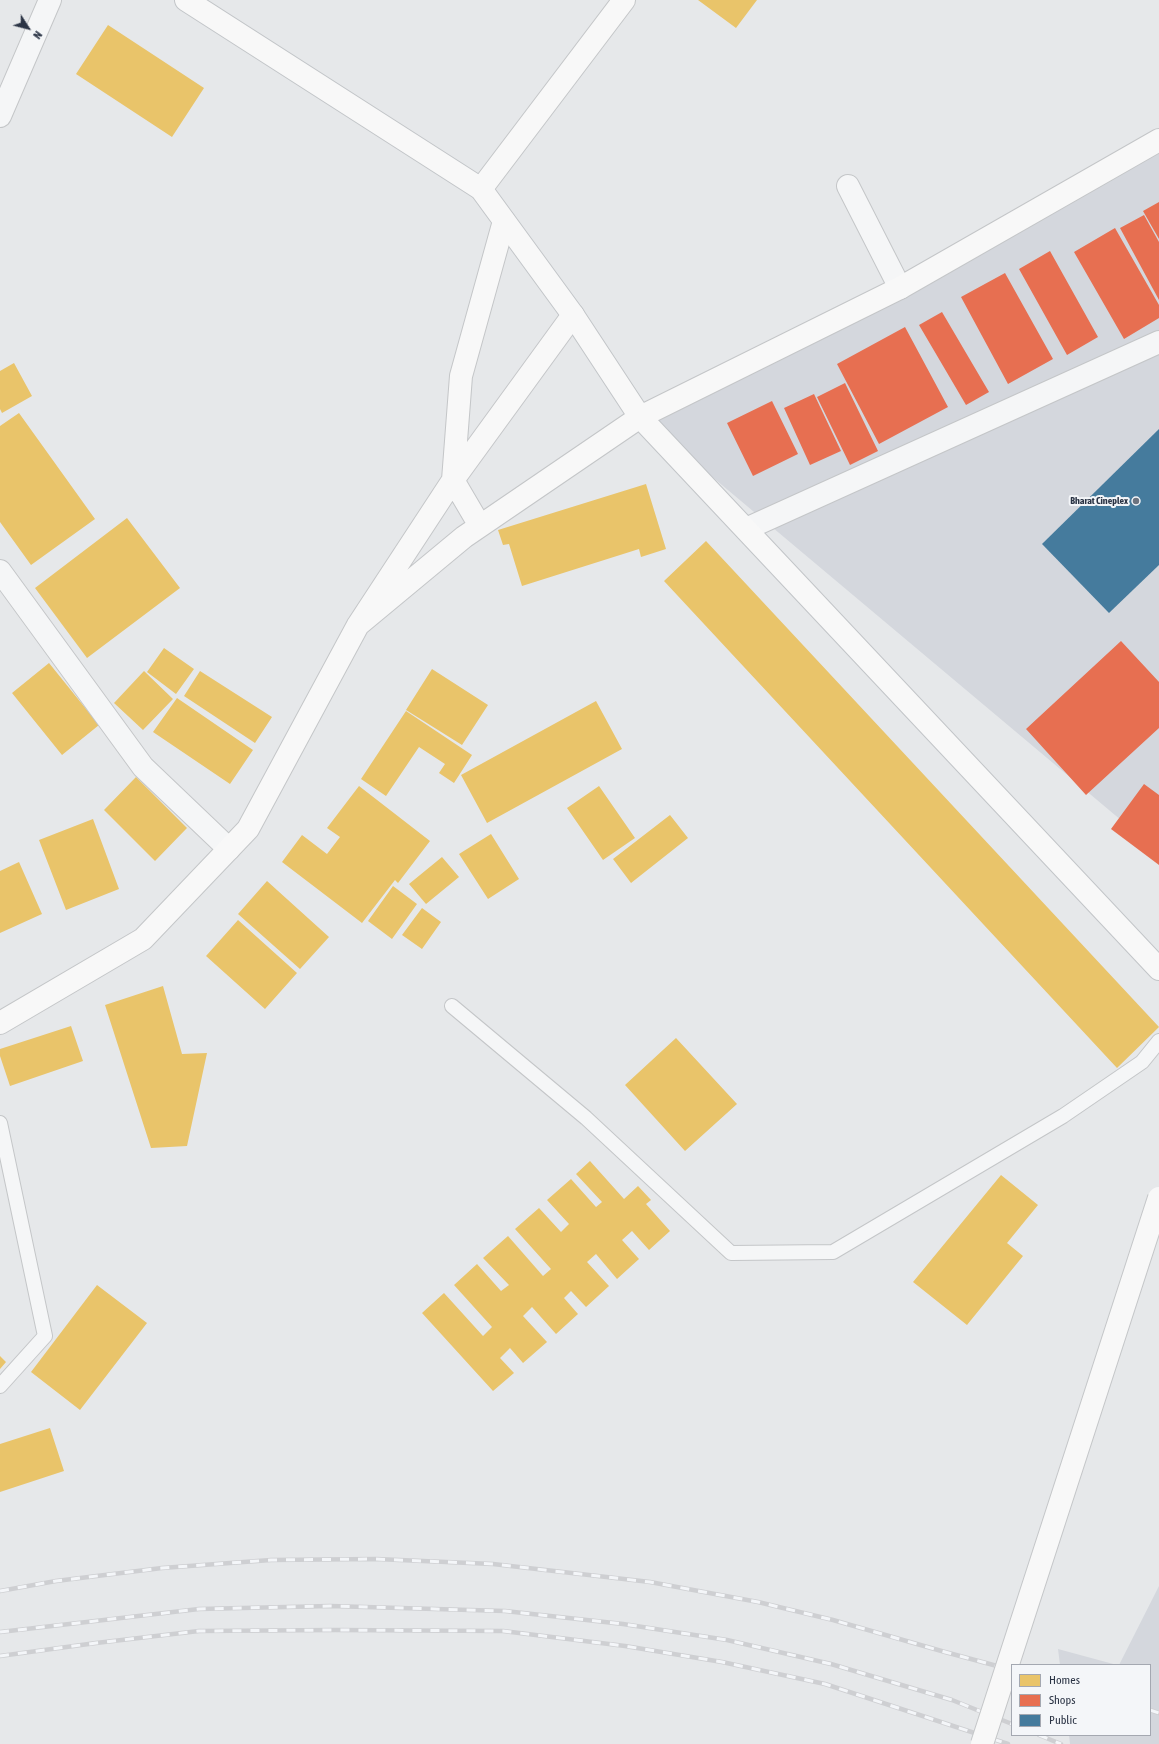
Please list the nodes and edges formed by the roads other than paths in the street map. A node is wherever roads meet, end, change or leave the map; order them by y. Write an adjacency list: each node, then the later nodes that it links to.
1 (50, 0): 4 (street)
2 (186, 0): 7 (street)
3 (624, 0): 7 (street)
4 (0, 116)
5 (1159, 140): 9 (street)
6 (848, 186): 9 (street)
7 (481, 189): 8 (street)
8 (504, 221): 10 (street); 13 (street)
9 (900, 288): 12 (street)
10 (573, 315): 12 (street); 13 (street)
11 (1159, 342): 15 (street)
12 (640, 417): 14 (street); 15 (street)
13 (453, 480): 14 (street); 17 (street)
14 (480, 526): 17 (street)
15 (746, 529): 19 (street)
16 (0, 571): 18 (street)
17 (358, 625): 18 (street)
18 (229, 849): 21 (street)
19 (1159, 969)
20 (452, 1006): 22 (lane)
21 (0, 1023)
22 (1159, 1041)
23 (0, 1123): 25 (lane)
24 (1159, 1198): 26 (street, bridge)
25 (0, 1386)
26 (982, 1744)

